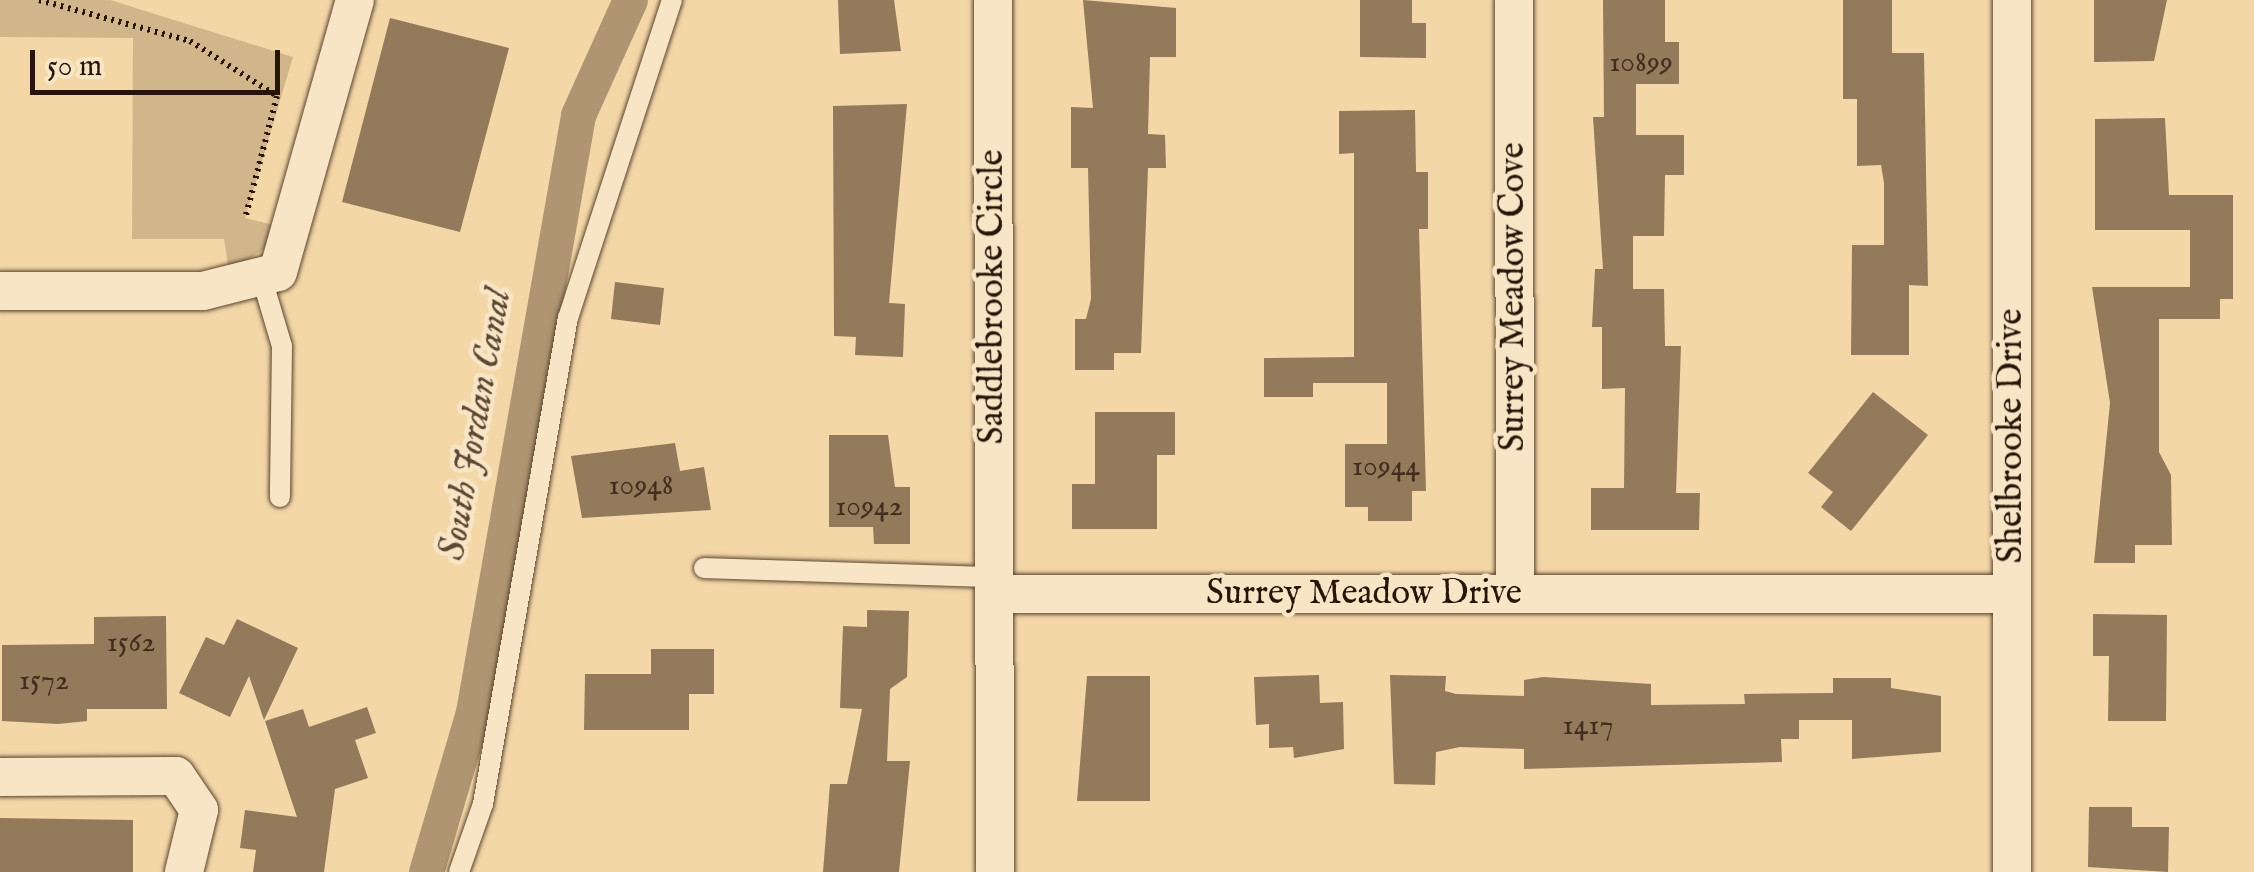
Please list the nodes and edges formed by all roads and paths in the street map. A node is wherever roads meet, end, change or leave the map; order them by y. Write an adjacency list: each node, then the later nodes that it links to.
1 (39, 0): 7 (path)
2 (355, 0): 8 (street)
3 (672, 0): 17 (lane)
4 (992, 0): 12 (street, Saddlebrooke Circle)
5 (1514, 0): 13 (street, Surrey Meadow Cove)
6 (2012, 0): 14 (street, Shelbrooke Drive)
7 (245, 219)
8 (262, 280): 9 (street); 10 (lane)
9 (0, 291)
10 (280, 497)
11 (704, 568): 12 (lane)
12 (994, 586): 13 (street, Surrey Meadow Drive); 18 (street)
13 (1515, 594): 14 (street, Surrey Meadow Drive)
14 (2012, 594): 19 (street, Shelbrooke Drive)
15 (0, 778): 16 (street)
16 (184, 872)
17 (459, 872)
18 (995, 872)
19 (2012, 872)

